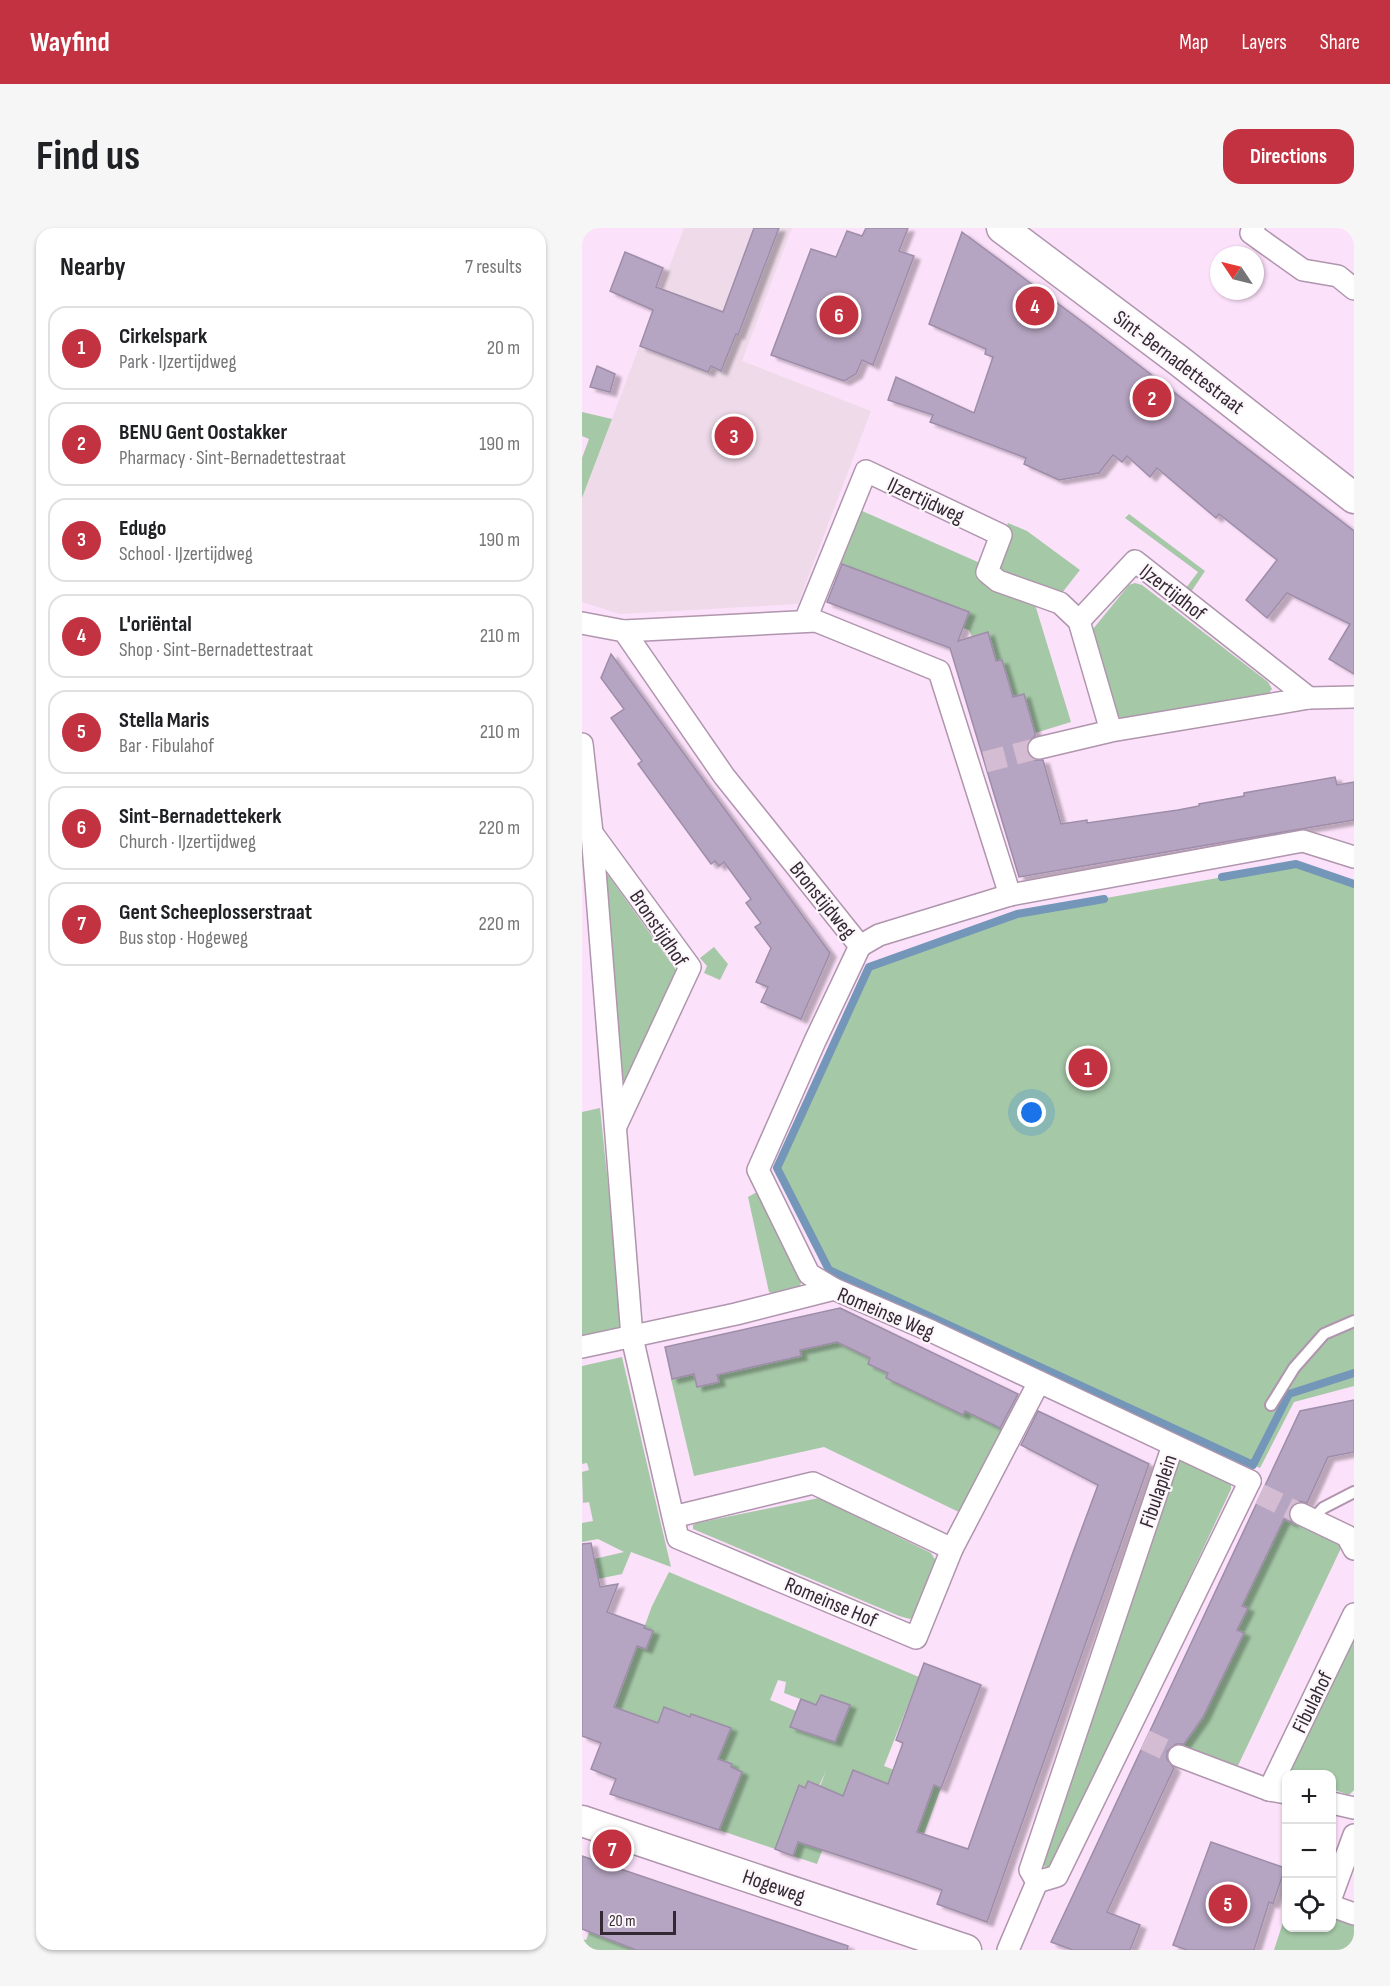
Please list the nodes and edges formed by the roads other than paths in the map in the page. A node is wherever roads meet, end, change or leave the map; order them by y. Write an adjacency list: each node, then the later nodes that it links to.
1 (1002, 228): 4 (street, Sint-Bernadettestraat)
2 (1254, 228): 3 (street)
3 (1354, 289)
4 (1354, 498)
5 (805, 621): 6 (street, IJzertijdweg); 8 (street); 16 (street)
6 (1079, 621): 10 (street, IJzertijdhof); 11 (street)
7 (582, 623): 8 (street)
8 (624, 631): 17 (street, Bronstijdweg)
9 (1354, 697): 10 (street)
10 (1309, 698): 11 (street)
11 (1111, 730): 13 (street)
12 (582, 744): 14 (street, Bronstijdhof)
13 (1039, 748)
14 (592, 833): 18 (street, Bronstijdhof); 18 (street, Bronstijdhof)
15 (1354, 857): 16 (street)
16 (1010, 895): 17 (street)
17 (860, 946): 19 (street, Bronstijdweg)
18 (616, 1126): 21 (street, Bronstijdhof)
19 (834, 1288): 21 (street, Romeinse Weg); 23 (street, Romeinse Weg)
20 (1354, 1321): 24 (lane)
21 (632, 1337): 22 (street, Romeinse Weg); 27 (street, Romeinse Hof)
22 (582, 1347)
23 (1039, 1382): 25 (street, Romeinse Weg); 29 (street, Romeinse Hof)
24 (1271, 1405)
25 (1173, 1445): 38 (street, Fibulaplein); 38 (street, Fibulaplein)
26 (1354, 1492): 28 (lane)
27 (673, 1516): 29 (street); 29 (street, Romeinse Hof)
28 (1307, 1517): 30 (street)
29 (952, 1549)
30 (1354, 1549)
31 (1354, 1614): 33 (street, Fibulahof)
32 (1179, 1756): 33 (street, Fibulahof)
33 (1278, 1792)
34 (1336, 1804): 35 (street)
35 (1354, 1808)
36 (582, 1821): 42 (street, Hogeweg)
37 (1354, 1835): 39 (street)
38 (1038, 1882): 43 (street)
39 (1336, 1884)
40 (1336, 1907): 41 (street)
41 (1354, 1914)
42 (966, 1950)
43 (1008, 1950)

